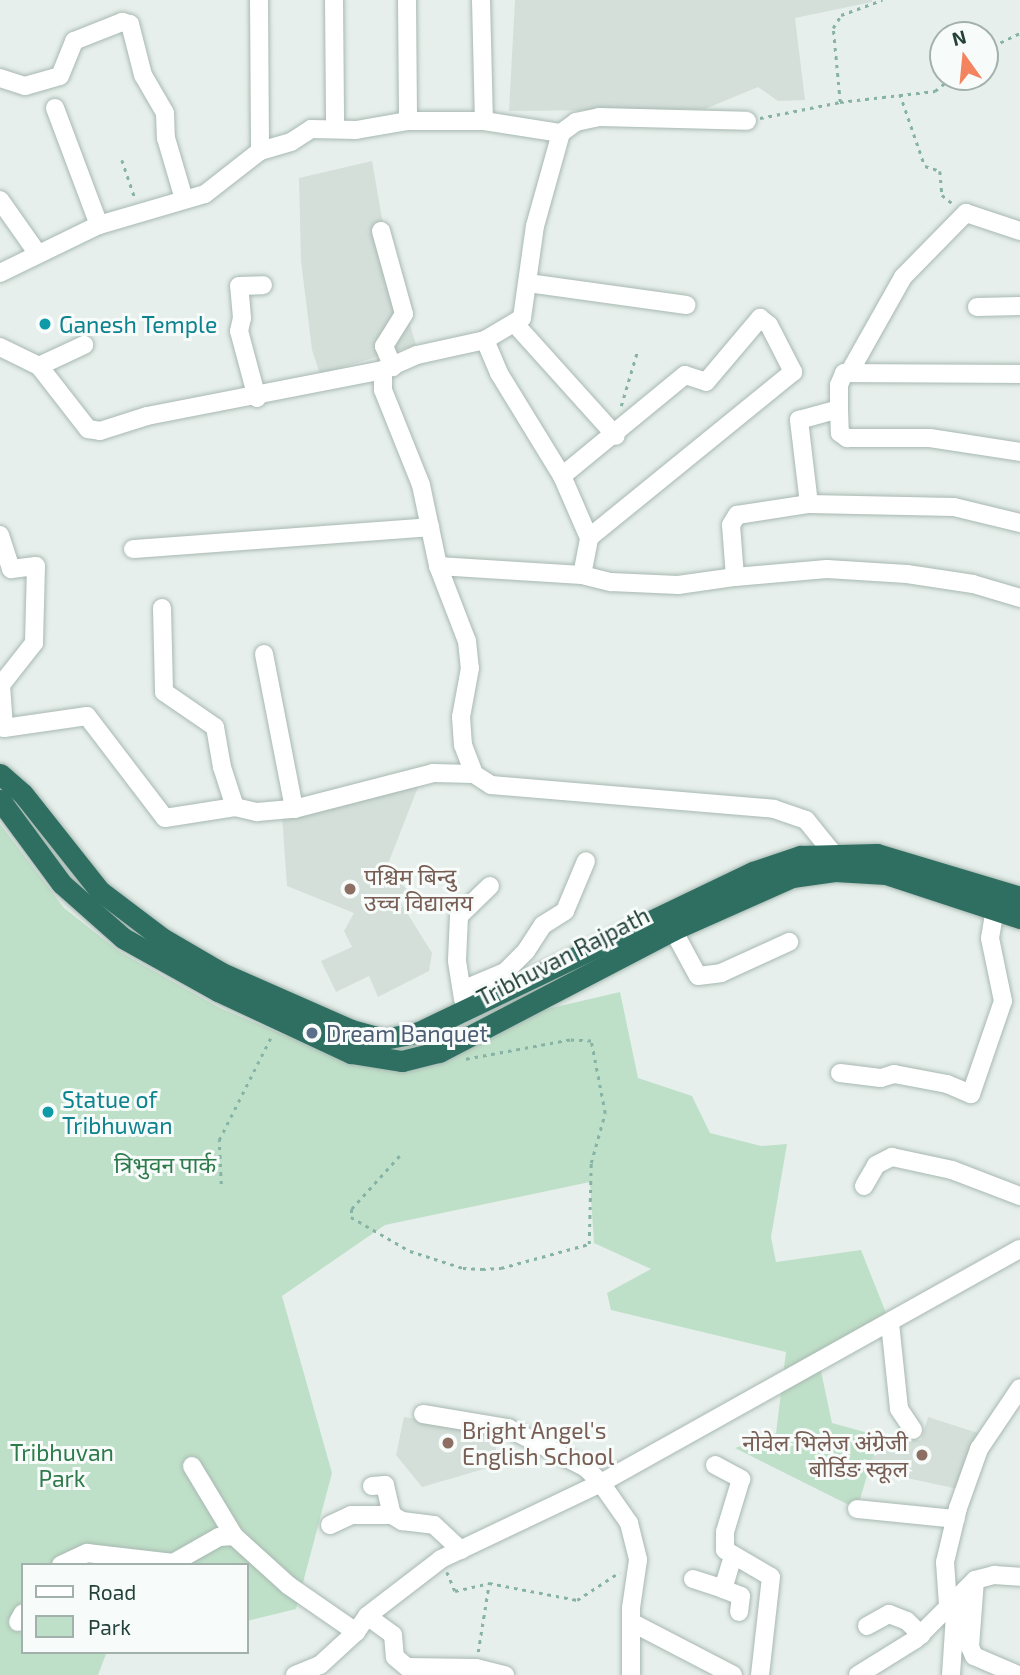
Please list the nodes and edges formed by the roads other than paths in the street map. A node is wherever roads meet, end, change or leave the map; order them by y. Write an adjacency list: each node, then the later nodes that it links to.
1 (259, 0): 12 (street)
2 (334, 0): 10 (street)
3 (407, 0): 7 (street)
4 (481, 0): 8 (street)
5 (0, 78): 13 (street)
6 (55, 108): 15 (street)
7 (408, 121): 8 (street); 10 (street)
8 (484, 121): 11 (street)
9 (747, 121): 11 (street)
10 (335, 127): 12 (street)
11 (561, 133): 20 (street)
12 (260, 151): 13 (street)
13 (184, 199): 15 (street)
14 (0, 201): 18 (street)
15 (99, 225): 18 (street)
16 (382, 231): 30 (street)
17 (1020, 231): 31 (street)
18 (38, 254): 19 (street)
19 (0, 273)
20 (528, 283): 22 (street); 25 (street)
21 (263, 285): 33 (street)
22 (686, 305)
23 (1020, 306): 24 (street)
24 (977, 307)
25 (516, 325): 26 (street); 35 (street)
26 (485, 340): 30 (street); 37 (street)
27 (85, 345): 29 (street)
28 (0, 347): 29 (street)
29 (39, 366): 33 (street)
30 (388, 368): 33 (street); 40 (street)
31 (849, 373): 32 (street); 34 (street)
32 (1020, 374)
33 (257, 398)
34 (839, 409): 36 (street); 38 (street)
35 (616, 436): 37 (street); 42 (street)
36 (1020, 452)
37 (562, 476): 42 (street)
38 (809, 503): 39 (street); 46 (street)
39 (1020, 523)
40 (430, 527): 43 (street); 44 (street)
41 (0, 535): 53 (street)
42 (589, 538): 45 (street)
43 (133, 549)
44 (438, 566): 45 (street); 51 (street)
45 (582, 575): 46 (street)
46 (735, 577): 47 (street)
47 (1020, 598)
48 (162, 608): 53 (street)
49 (264, 654): 54 (street)
50 (0, 774): 63 (highway, Tribhuvan Rajpath)
51 (474, 774): 54 (street); 56 (street)
52 (0, 800): 63 (highway, Tribhuvan Rajpath)
53 (235, 807): 54 (street)
54 (294, 809)
55 (586, 861): 64 (street)
56 (833, 861): 59 (highway, Tribhuvan Rajpath); 61 (highway, Tribhuvan Rajpath); 64 (highway, Tribhuvan Rajpath)
57 (490, 886): 64 (street)
58 (1020, 897): 59 (highway, Tribhuvan Rajpath)
59 (997, 900): 60 (highway, Tribhuvan Rajpath); 65 (street)
60 (1020, 918)
61 (673, 930): 62 (street); 63 (highway, Tribhuvan Rajpath)
62 (789, 942)
63 (156, 947): 64 (highway, Tribhuvan Rajpath)
64 (465, 999)
65 (840, 1073)
66 (864, 1186): 67 (street)
67 (1020, 1196)
68 (1020, 1249): 69 (street)
69 (890, 1323): 72 (street); 75 (street)
70 (1020, 1388): 79 (street)
71 (423, 1414): 75 (street)
72 (913, 1430)
73 (715, 1465): 83 (street)
74 (192, 1466): 81 (street)
75 (601, 1483): 82 (street); 94 (street)
76 (372, 1486): 78 (street)
77 (857, 1509): 79 (street)
78 (392, 1515): 80 (street); 82 (street)
79 (955, 1519): 91 (street)
80 (330, 1525)
81 (234, 1536): 85 (street); 96 (street)
82 (461, 1550): 93 (street)
83 (733, 1557): 90 (street); 102 (street)
84 (65, 1563): 86 (street)
85 (173, 1563)
86 (173, 1563)
87 (1020, 1577): 89 (street)
88 (693, 1579): 90 (street)
89 (975, 1580): 91 (street); 105 (street)
90 (723, 1589): 92 (street)
91 (952, 1603): 97 (street); 104 (street)
92 (739, 1612)
93 (367, 1615): 96 (street); 99 (street)
94 (631, 1622): 100 (street); 101 (street)
95 (867, 1626): 97 (street)
96 (356, 1632): 98 (street)
97 (920, 1635): 103 (street)
98 (295, 1675)
99 (505, 1675)
100 (631, 1675)
101 (733, 1675)
102 (760, 1675)
103 (858, 1675)
104 (951, 1675)
105 (1018, 1675)

